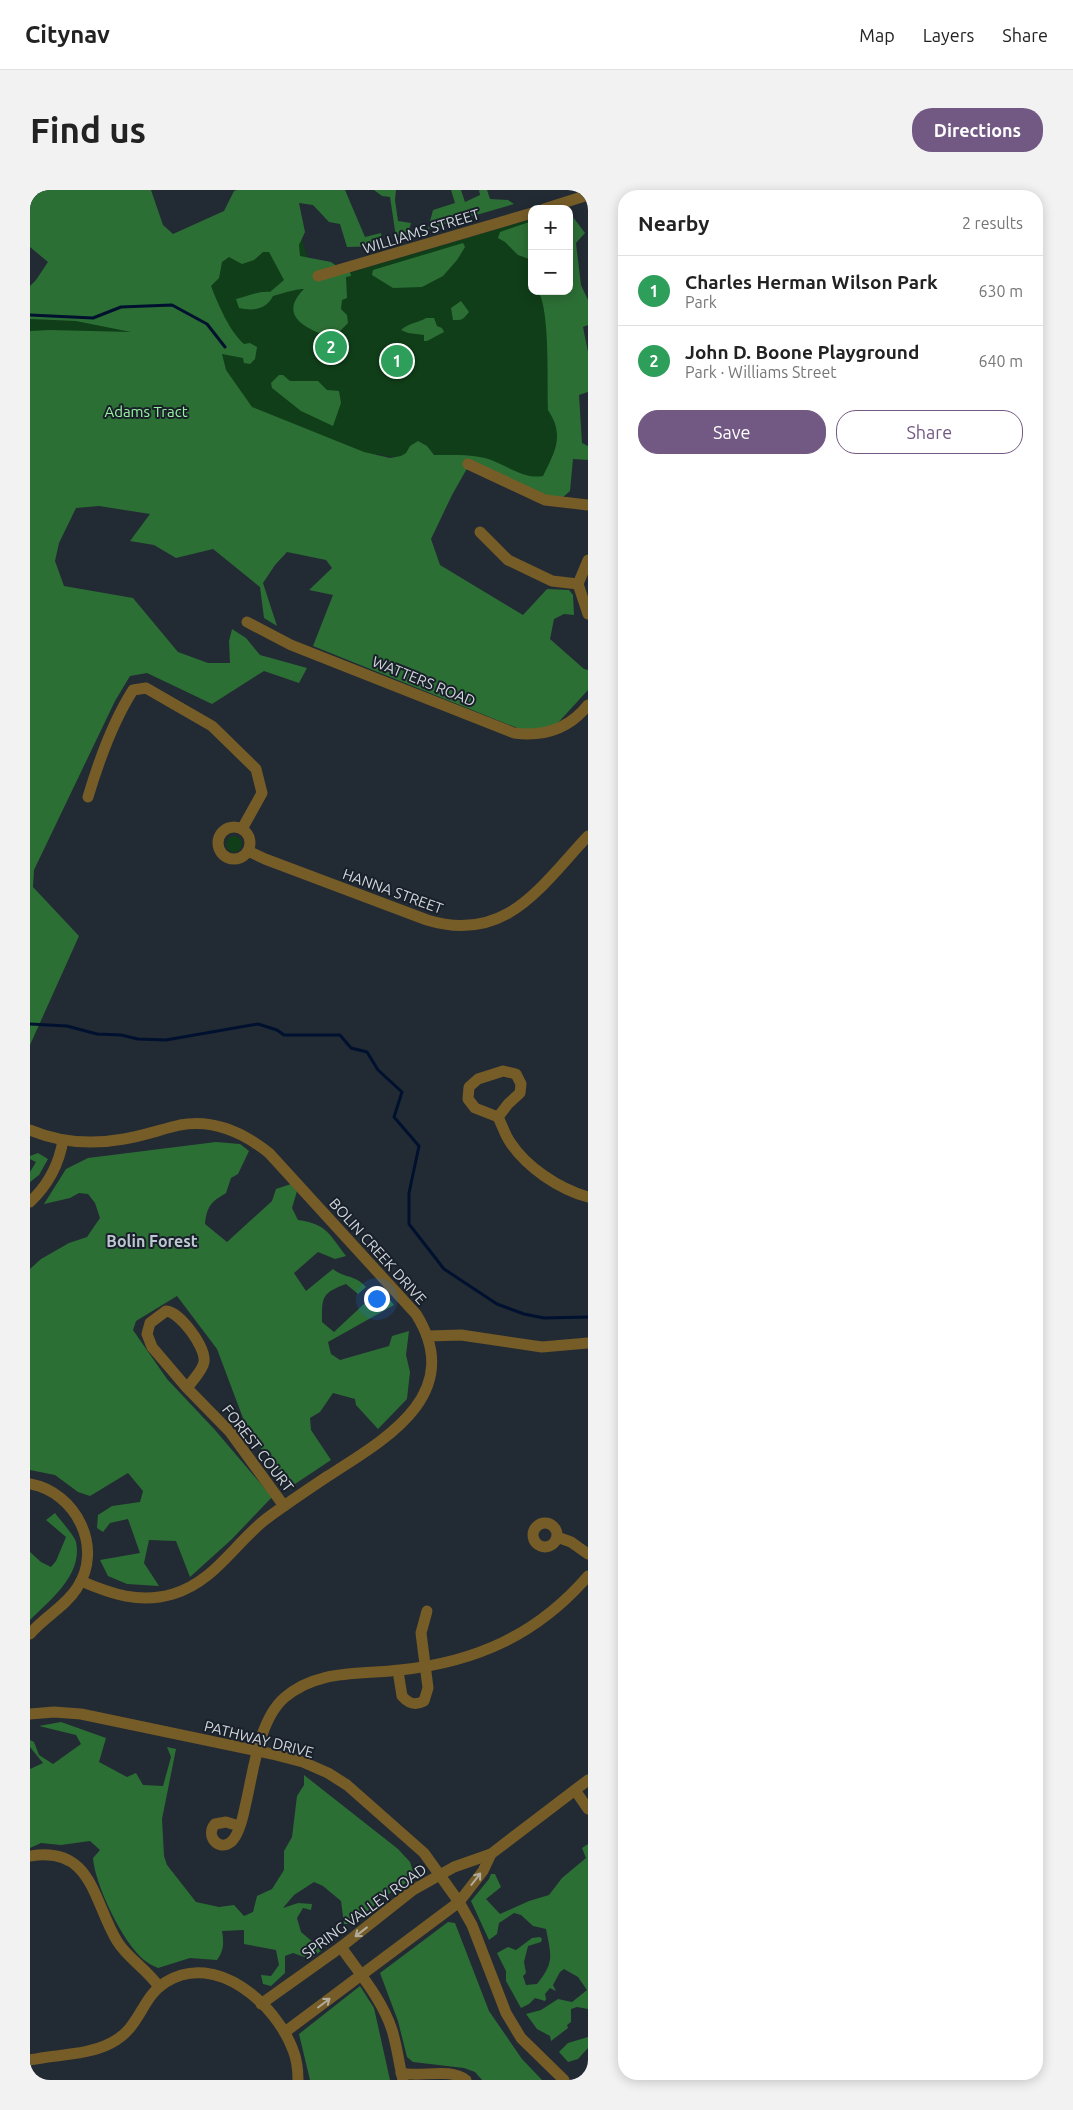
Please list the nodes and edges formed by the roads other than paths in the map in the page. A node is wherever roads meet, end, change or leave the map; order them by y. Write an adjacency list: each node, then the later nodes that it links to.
1 (588, 195): 2 (street)
2 (557, 205)
3 (528, 214): 4 (street, WILLIAMS STREET)
4 (318, 276)
5 (468, 464): 6 (street)
6 (588, 505)
7 (480, 532): 9 (street)
8 (588, 560): 9 (street)
9 (578, 584): 10 (street)
10 (588, 614)
11 (247, 622): 12 (street, WATTERS ROAD)
12 (588, 705)
13 (88, 797): 14 (street)
14 (242, 829): 16 (street); 16 (street)
15 (588, 836): 16 (street, HANNA STREET)
16 (248, 851)
17 (498, 1117): 17 (street); 20 (street)
18 (30, 1130): 19 (street, BOLIN CREEK DRIVE)
19 (63, 1140): 21 (street); 22 (street, BOLIN CREEK DRIVE)
20 (588, 1197)
21 (30, 1202)
22 (428, 1336): 23 (street); 26 (street, BOLIN CREEK DRIVE)
23 (588, 1343)
24 (187, 1388): 24 (street, FOREST COURT); 26 (street, FOREST COURT)
25 (30, 1484): 30 (street)
26 (284, 1506): 30 (street, BOLIN CREEK DRIVE)
27 (557, 1537): 28 (street)
28 (588, 1554)
29 (588, 1576): 33 (street)
30 (82, 1581): 32 (street)
31 (426, 1611): 33 (street)
32 (30, 1634)
33 (424, 1667): 34 (street); 34 (street)
34 (398, 1671): 36 (street)
35 (30, 1714): 36 (street, PATHWAY DRIVE)
36 (258, 1751): 40 (street); 43 (street, PATHWAY DRIVE)
37 (588, 1780): 38 (street, SPRING VALLEY ROAD)
38 (575, 1790): 39 (street); 41 (street, SPRING VALLEY ROAD)
39 (588, 1809)
40 (239, 1826)
41 (491, 1854): 43 (street, SPRING VALLEY ROAD); 44 (street, SPRING VALLEY ROAD, one-way to 41)
42 (30, 1856): 47 (street)
43 (440, 1874): 44 (street, PATHWAY DRIVE); 45 (street, SPRING VALLEY ROAD, one-way to 45)
44 (459, 1902): 46 (street, SPRING VALLEY ROAD); 54 (street, PATHWAY DRIVE)
45 (341, 1947): 46 (street); 48 (street, SPRING VALLEY ROAD)
46 (360, 1975): 49 (street, SPRING VALLEY ROAD, one-way to 46); 51 (street)
47 (159, 1987): 48 (street); 50 (street)
48 (261, 2004): 49 (street)
49 (284, 2032): 52 (street)
50 (30, 2060)
51 (402, 2076): 53 (street)
52 (298, 2080)
53 (466, 2080)
54 (564, 2080)

